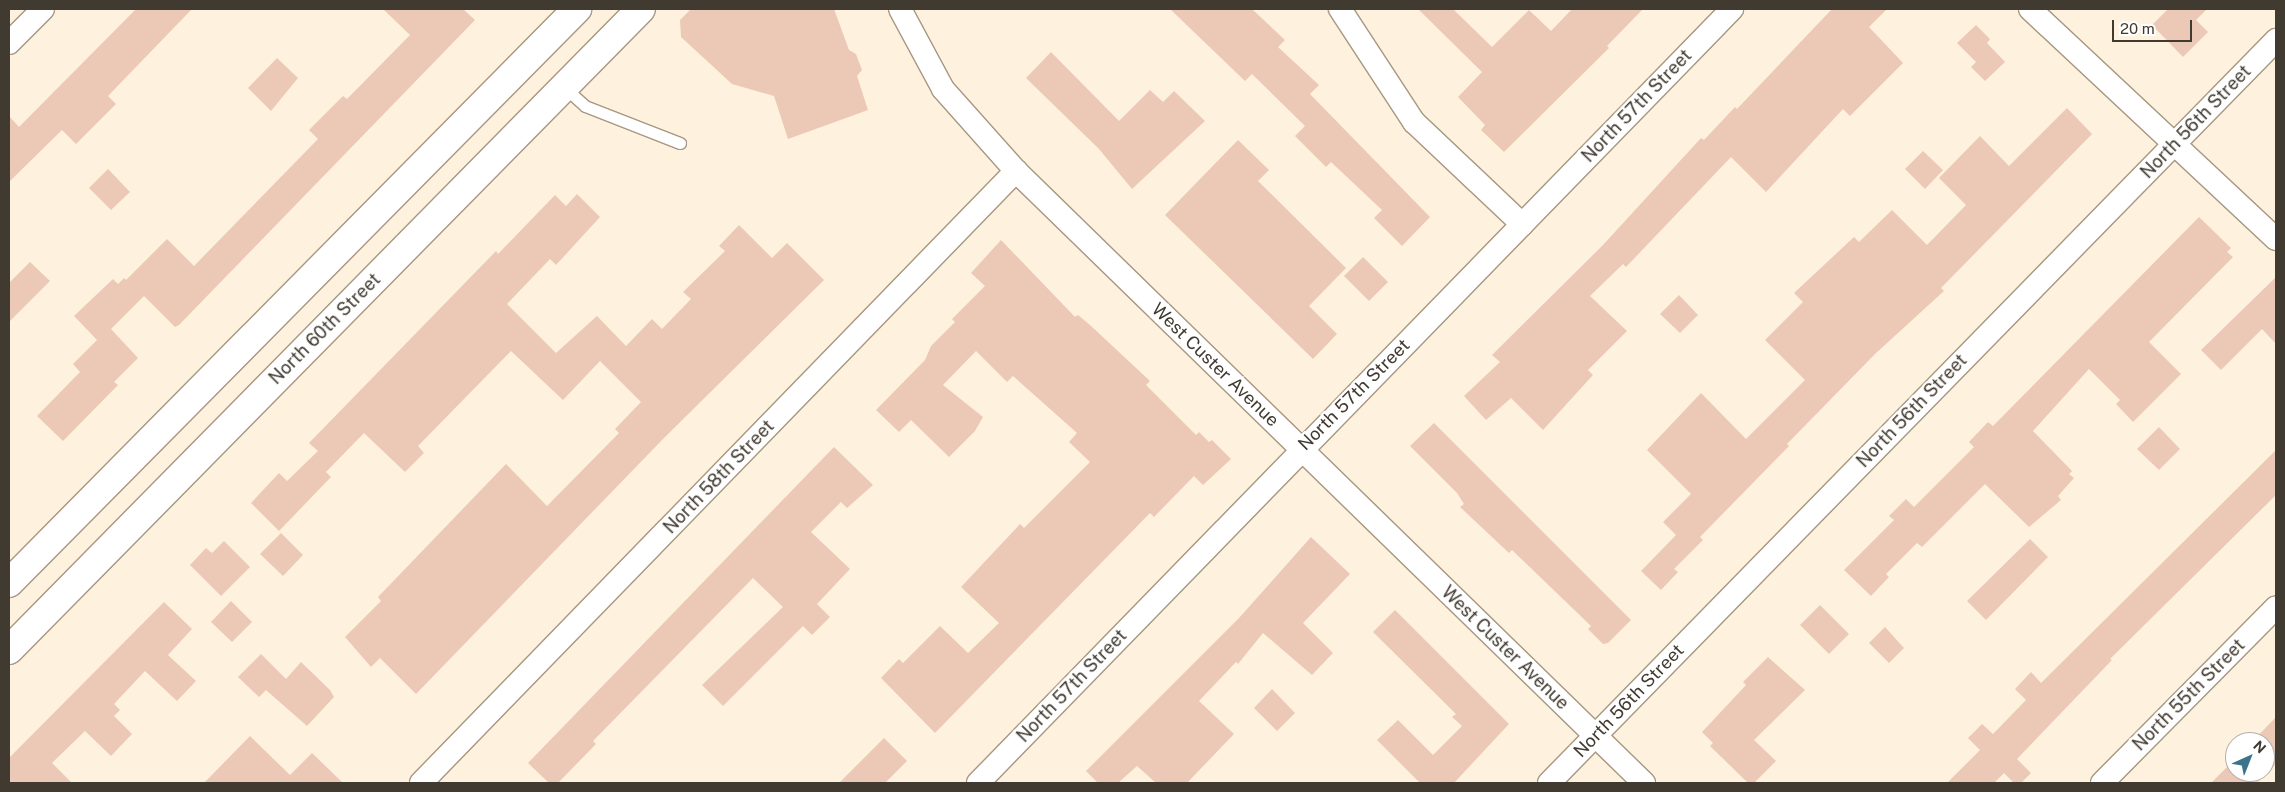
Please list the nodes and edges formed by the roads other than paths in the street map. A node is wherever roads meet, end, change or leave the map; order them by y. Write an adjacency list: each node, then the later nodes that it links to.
1 (43, 9): 9 (street)
2 (577, 9): 17 (main road)
3 (640, 9): 10 (main road, North 60th Street)
4 (900, 9): 13 (street, West Custer Avenue)
5 (1340, 9): 14 (street)
6 (1732, 9): 14 (street, North 57th Street)
7 (2030, 9): 12 (street)
8 (2276, 40): 12 (street, North 56th Street)
9 (9, 43)
10 (564, 87): 11 (lane); 19 (main road, North 60th Street)
11 (680, 142)
12 (2175, 144): 15 (street); 20 (street, North 56th Street)
13 (1016, 171): 16 (street, West Custer Avenue); 21 (street, North 58th Street)
14 (1522, 224): 16 (street, North 57th Street)
15 (2276, 239)
16 (1301, 448): 20 (street, West Custer Avenue); 22 (street, North 57th Street)
17 (9, 583)
18 (2276, 607): 25 (street, North 55th Street)
19 (9, 650)
20 (1596, 735): 23 (street, North 56th Street); 24 (street, West Custer Avenue)
21 (422, 783)
22 (978, 783)
23 (1549, 783)
24 (1644, 783)
25 (2102, 783)

